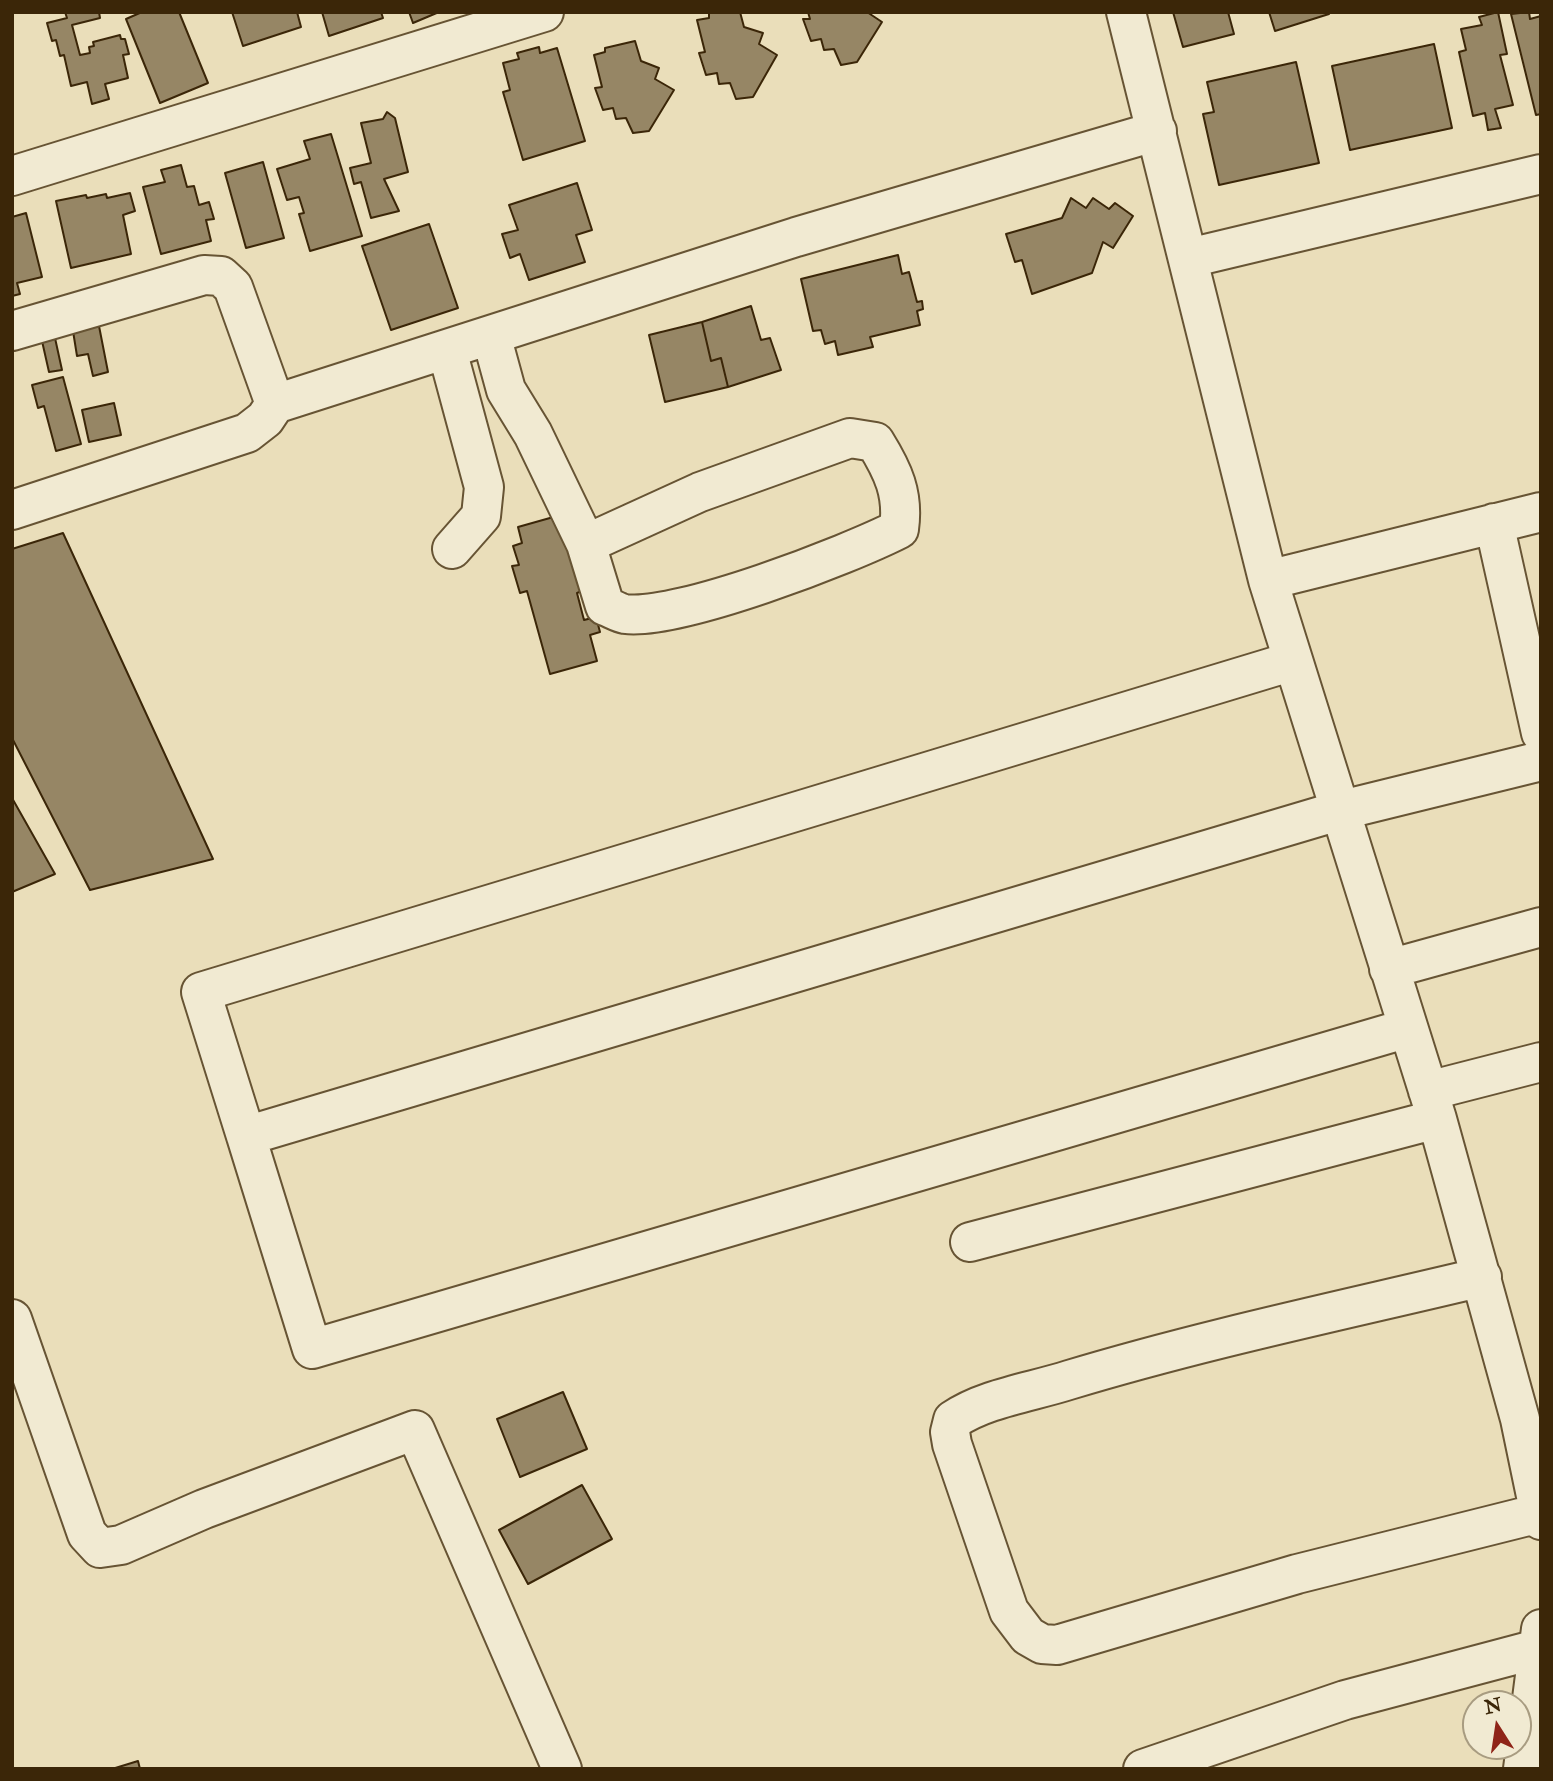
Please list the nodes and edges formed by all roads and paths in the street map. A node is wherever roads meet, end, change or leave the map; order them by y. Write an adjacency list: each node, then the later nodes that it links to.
1 (544, 12): 5 (street)
2 (1126, 12): 3 (street)
3 (1157, 131): 6 (street); 8 (street)
4 (1541, 174): 6 (street)
5 (12, 176)
6 (1189, 258): 16 (street)
7 (12, 331): 10 (street)
8 (491, 335): 9 (street); 14 (street)
9 (447, 350): 10 (street); 15 (street)
10 (275, 404): 11 (street)
11 (12, 510)
12 (1541, 512): 13 (street)
13 (1494, 523): 16 (street); 18 (street)
14 (586, 544): 14 (street)
15 (452, 549)
16 (1268, 580): 17 (street)
17 (1293, 661): 20 (street); 26 (street)
18 (1541, 733)
19 (1541, 761): 20 (street)
20 (1338, 811): 22 (street); 26 (street)
21 (1541, 927): 22 (street)
22 (1389, 969): 23 (street)
23 (1408, 1028): 25 (street); 26 (street)
24 (1541, 1062): 25 (street)
25 (1433, 1105): 27 (street); 28 (street)
26 (246, 1136)
27 (970, 1242)
28 (1482, 1277): 30 (street); 30 (street)
29 (12, 1320): 33 (street)
30 (1540, 1516)
31 (1539, 1639): 32 (street); 34 (street)
32 (1151, 1768)
33 (562, 1769)
34 (1523, 1769)

